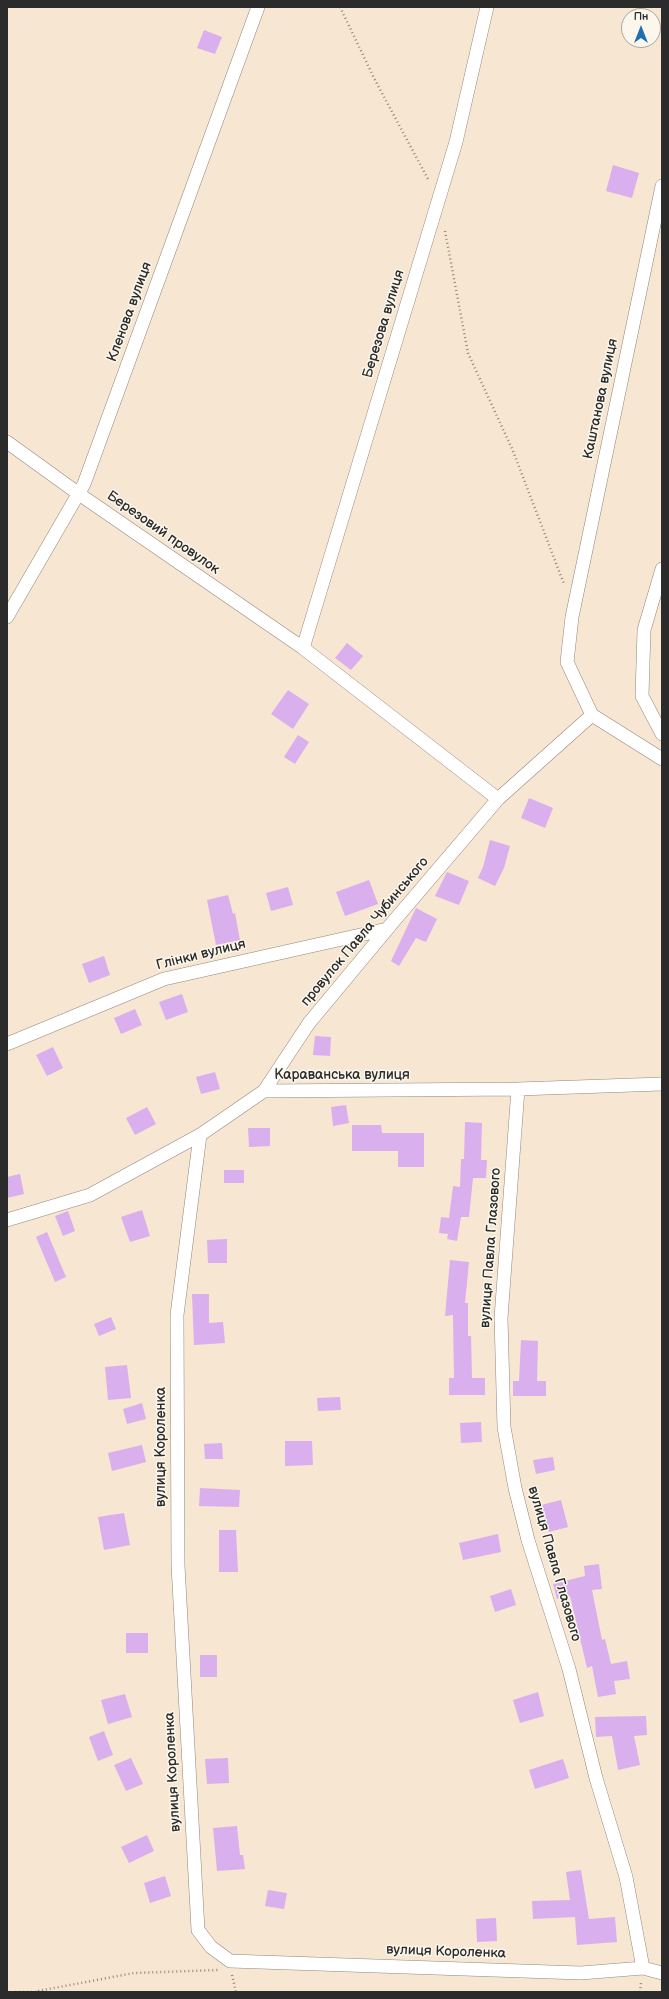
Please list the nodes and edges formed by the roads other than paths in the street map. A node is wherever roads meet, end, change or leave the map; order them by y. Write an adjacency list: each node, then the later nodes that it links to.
1 (258, 7): 5 (street, Кленова вулиця)
2 (487, 7): 8 (street, Березова вулиця)
3 (662, 186): 9 (street, Каштанова вулиця)
4 (7, 442): 5 (street, Березовий провулок)
5 (79, 494): 7 (street, Кленова вулиця); 8 (street, Березовий провулок)
6 (662, 568): 10 (street)
7 (7, 617)
8 (303, 648): 12 (street)
9 (592, 715): 11 (street); 12 (street, провулок Павла Чубинського)
10 (662, 734)
11 (662, 759)
12 (498, 799): 13 (street, провулок Павла Чубинського)
13 (387, 929): 14 (street, Глінки вулиця); 17 (street, провулок Павла Чубинського)
14 (7, 1044)
15 (662, 1084): 16 (street, Караванська вулиця)
16 (518, 1089): 17 (street, Караванська вулиця); 20 (street, вулиця Павла Глазового)
17 (264, 1091): 18 (street, Караванська вулиця)
18 (200, 1135): 19 (street, Караванська вулиця); 20 (street, вулиця Короленка)
19 (7, 1220)
20 (643, 1968): 21 (street, вулиця Короленка)
21 (662, 1973)

